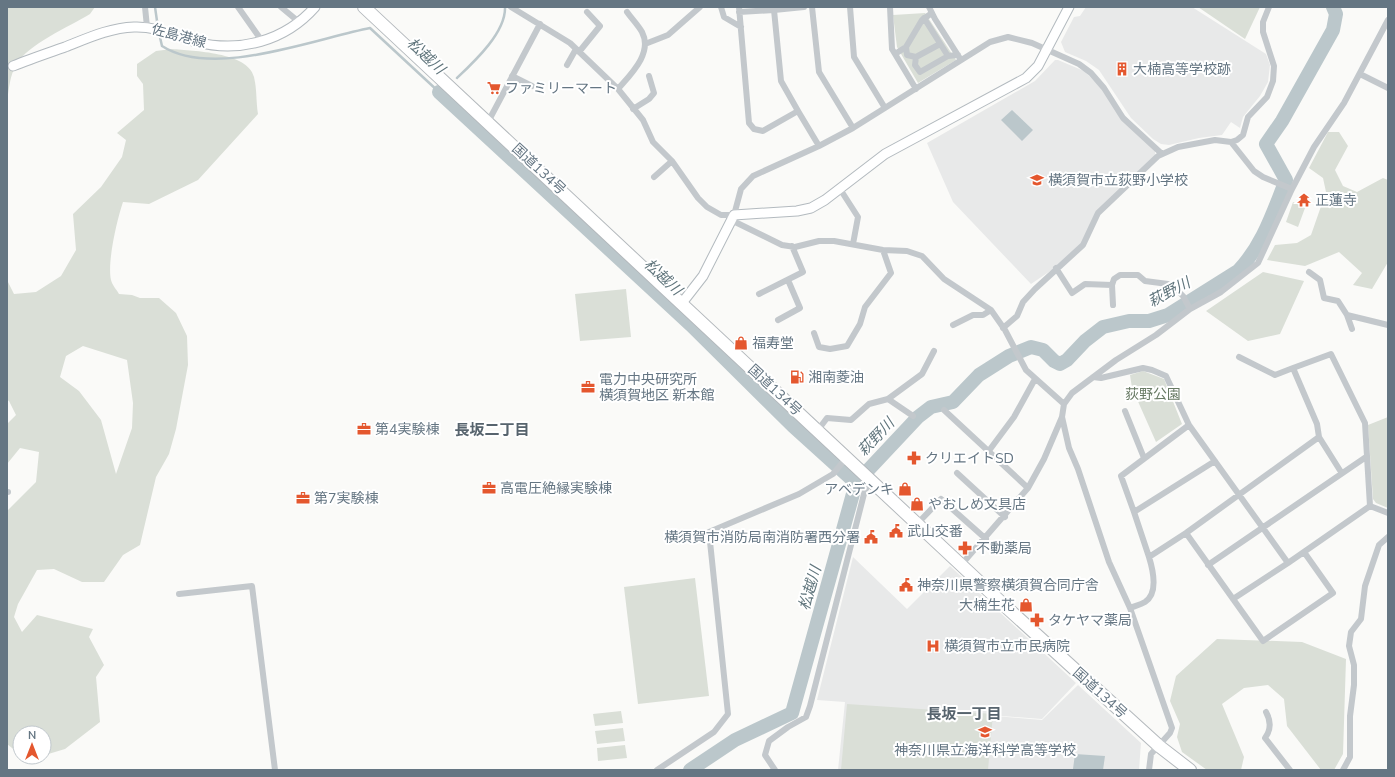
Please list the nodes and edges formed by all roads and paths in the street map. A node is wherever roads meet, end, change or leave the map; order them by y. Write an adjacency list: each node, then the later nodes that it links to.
1 (145, 7): 25 (street)
2 (238, 7): 26 (street)
3 (281, 7): 22 (street)
4 (315, 7): 22 (street, 佐島港線)
5 (364, 7): 48 (highway, 国道134号)
6 (511, 7): 23 (street)
7 (700, 7): 27 (street)
8 (721, 7): 24 (street)
9 (804, 7): 16 (street)
10 (812, 7): 49 (street)
11 (850, 7): 45 (street)
12 (890, 7): 32 (street)
13 (1069, 7): 31 (street)
14 (1269, 7): 50 (street)
15 (739, 9): 16 (street); 24 (street)
16 (774, 10): 47 (street)
17 (931, 10): 20 (street); 35 (street)
18 (587, 12): 30 (street)
19 (627, 12): 27 (street)
20 (924, 18): 28 (street); 29 (street)
21 (1388, 20): 38 (street)
22 (299, 22): 26 (street, 佐島港線)
23 (540, 24): 30 (street); 39 (street)
24 (741, 26): 47 (street)
25 (149, 28): 26 (street, 佐島港線); 37 (street, 佐島港線)
26 (262, 41)
27 (645, 44): 43 (street)
28 (940, 44): 33 (street); 34 (street)
29 (906, 47): 32 (street); 34 (street)
30 (578, 50): 36 (street); 43 (street)
31 (1047, 50): 35 (street); 52 (street); 55 (street)
32 (895, 54): 44 (street)
33 (948, 56): 34 (street); 35 (street)
34 (916, 57)
35 (960, 57): 44 (street)
36 (567, 65)
37 (13, 66)
38 (1360, 74): 42 (street); 56 (street)
39 (512, 76): 41 (street); 48 (street)
40 (649, 76): 46 (street)
41 (532, 86)
42 (1388, 88)
43 (618, 89): 46 (street)
44 (916, 89): 45 (street)
45 (885, 108): 49 (street)
46 (633, 109): 53 (street)
47 (798, 111): 51 (street)
48 (488, 122): 66 (highway, 国道134号)
49 (853, 128): 51 (street)
50 (1232, 142): 52 (street); 56 (street)
51 (820, 146): 57 (street)
52 (1162, 154): 61 (street)
53 (672, 162): 54 (street); 57 (street)
54 (654, 177)
55 (840, 189): 57 (street); 58 (street)
56 (1292, 189): 68 (street)
57 (732, 218): 59 (street); 66 (street)
58 (854, 244): 59 (street); 60 (street)
59 (792, 246): 63 (street)
60 (883, 250): 69 (street); 76 (street)
61 (1056, 268): 64 (street); 74 (street)
62 (1309, 272): 70 (street)
63 (788, 280): 65 (street); 71 (street)
64 (1112, 285): 67 (street); 68 (street)
65 (759, 294)
66 (682, 303): 89 (highway, 国道134号)
67 (1113, 306)
68 (1189, 307): 80 (street)
69 (991, 310): 72 (street); 74 (street)
70 (1347, 315): 73 (street); 75 (street)
71 (778, 320)
72 (953, 325)
73 (1388, 325)
74 (1003, 328): 81 (street)
75 (1352, 329)
76 (814, 333)
77 (934, 351): 82 (street)
78 (1238, 357): 79 (street)
79 (1293, 368): 90 (street); 93 (street)
80 (1092, 377): 83 (street); 88 (street)
81 (1035, 379): 83 (street); 91 (street)
82 (888, 399): 86 (street); 89 (street)
83 (1064, 404): 87 (street)
84 (944, 410): 91 (street)
85 (1125, 411): 94 (street)
86 (913, 416)
87 (1062, 417): 99 (street); 117 (street)
88 (1189, 425): 94 (street); 95 (street)
89 (818, 430): 92 (highway, 国道134号)
90 (1319, 437): 96 (street); 100 (street)
91 (988, 452): 99 (street)
92 (846, 457): 98 (highway, 国道134号); 121 (street)
93 (1366, 457): 96 (street); 101 (street)
94 (1144, 458): 102 (street)
95 (1215, 461): 100 (street); 102 (street)
96 (1341, 472): 106 (street)
97 (956, 473): 104 (street)
98 (867, 476): 105 (highway, 国道134号); 122 (street)
99 (1028, 488): 104 (street)
100 (1240, 495): 106 (street); 107 (street)
101 (1370, 506): 103 (street); 110 (street)
102 (1134, 512): 111 (street)
103 (1388, 513)
104 (1004, 517): 109 (street)
105 (918, 523): 109 (street); 113 (highway, 国道134号)
106 (1263, 528): 112 (street); 114 (street)
107 (1186, 533): 111 (street); 114 (street)
108 (1388, 537): 126 (street)
109 (986, 539): 113 (street)
110 (1304, 552): 112 (street); 116 (street)
111 (1149, 557): 117 (street)
112 (1288, 563): 116 (street)
113 (962, 565): 119 (highway, 国道134号)
114 (1208, 565): 116 (street)
115 (179, 594): 120 (street)
116 (1233, 599)
117 (1130, 608): 119 (street)
118 (1266, 712): 125 (street)
119 (1159, 746): 123 (street); 124 (highway, 国道134号)
120 (275, 770)
121 (657, 770)
122 (775, 770)
123 (1149, 770)
124 (1190, 770)
125 (1290, 770)
126 (1343, 770)

